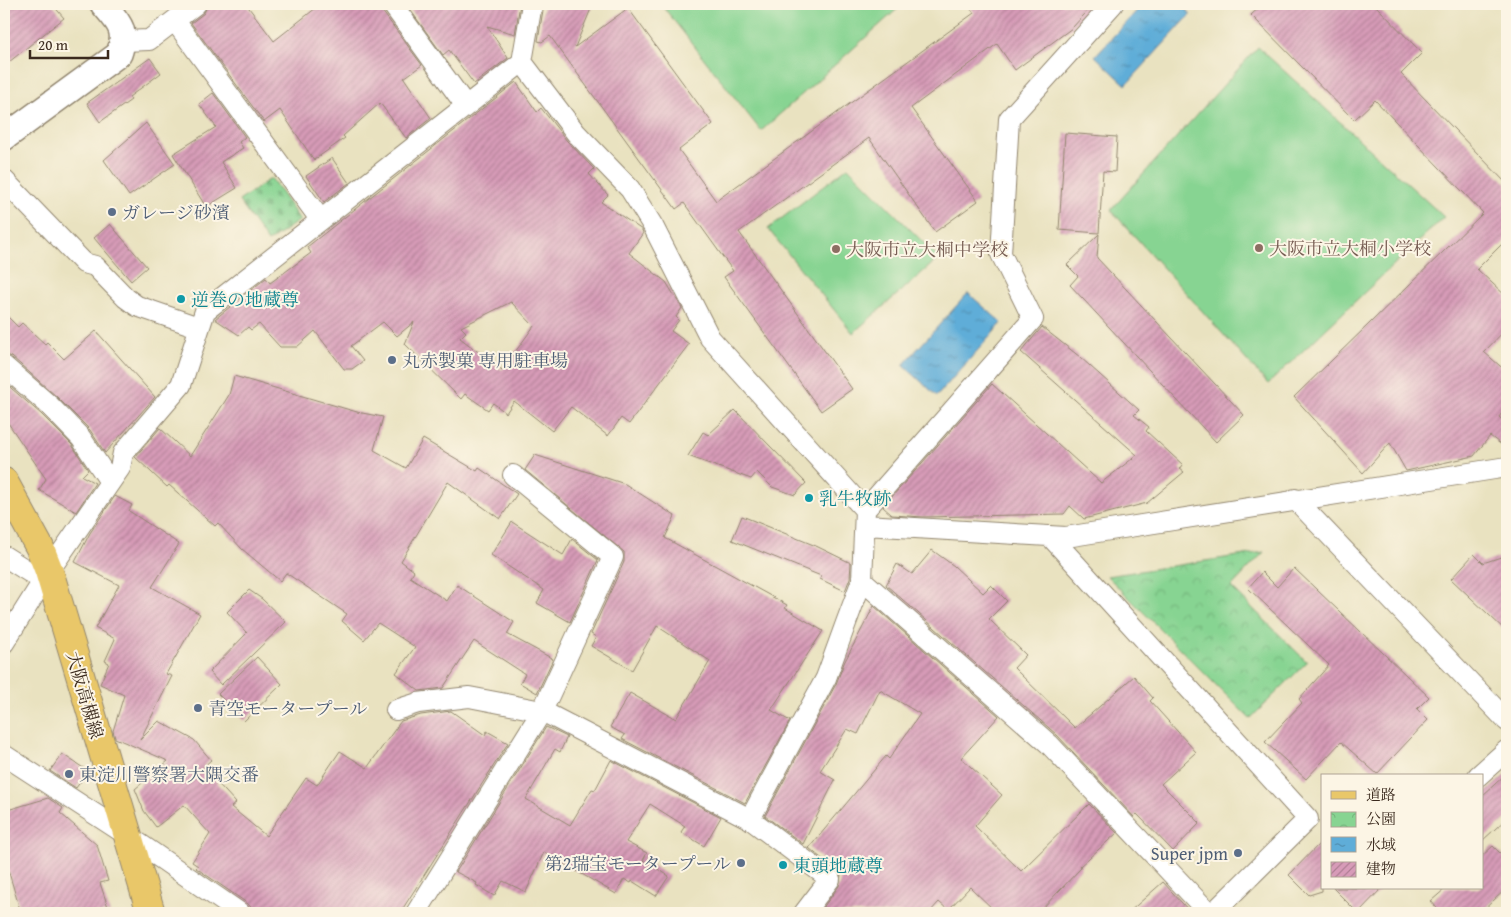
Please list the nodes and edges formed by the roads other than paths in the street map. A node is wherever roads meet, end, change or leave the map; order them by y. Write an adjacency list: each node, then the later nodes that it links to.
1 (103, 4): 7 (street)
2 (196, 4): 6 (street)
3 (392, 4): 9 (street)
4 (532, 4): 8 (street)
5 (1113, 4): 20 (street)
6 (176, 21): 7 (street); 12 (street)
7 (124, 41): 10 (street)
8 (522, 62): 9 (street); 20 (street)
9 (466, 106): 12 (street)
10 (4, 138)
11 (4, 180): 13 (street)
12 (320, 219): 13 (street)
13 (198, 327): 18 (street)
14 (4, 366): 18 (street)
15 (1507, 467): 19 (street)
16 (513, 475): 27 (street)
17 (4, 482): 23 (main road, 大阪高槻線)
18 (110, 482): 23 (street)
19 (1295, 499): 21 (street); 28 (street)
20 (865, 518): 21 (street); 24 (street)
21 (1050, 536): 32 (street)
22 (4, 556): 23 (street)
23 (49, 580): 25 (street); 34 (main road, 大阪高槻線)
24 (862, 580): 33 (street); 39 (street)
25 (4, 643)
26 (396, 710): 27 (street)
27 (542, 710): 33 (street); 37 (street)
28 (1507, 721)
29 (1507, 750): 31 (street)
30 (4, 755): 34 (street)
31 (1480, 774)
32 (1315, 814): 40 (street)
33 (750, 819): 38 (street)
34 (127, 835): 35 (main road, 大阪高槻線); 36 (street)
35 (151, 913)
36 (240, 913)
37 (416, 913)
38 (804, 913)
39 (1209, 913)
40 (1213, 913)

